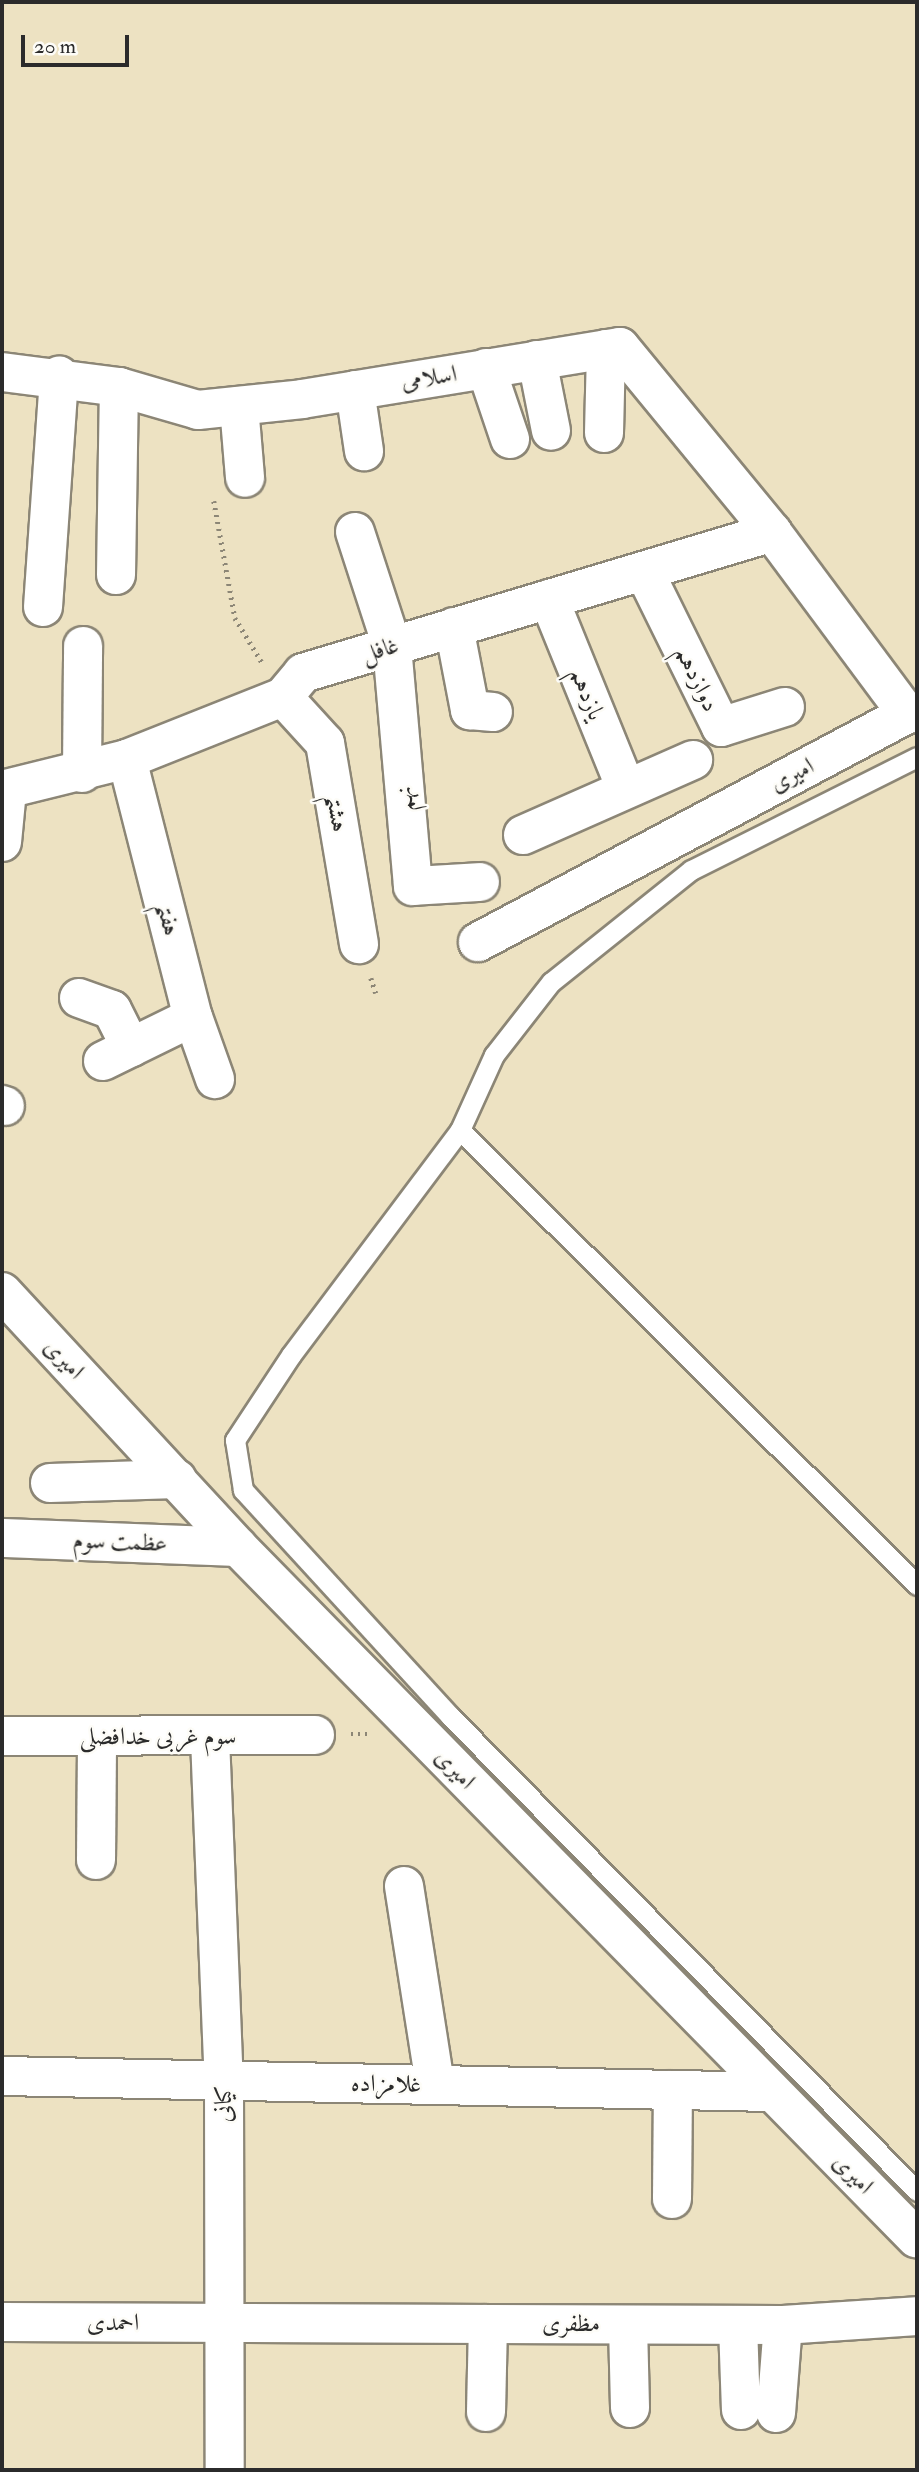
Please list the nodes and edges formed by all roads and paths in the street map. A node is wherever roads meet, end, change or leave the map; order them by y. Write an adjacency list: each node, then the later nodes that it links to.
1 (606, 349): 2 (street, اسلامی); 10 (street); 15 (street)
2 (537, 360): 3 (street, اسلامی); 9 (street)
3 (486, 368): 7 (street, اسلامی); 11 (street)
4 (2, 372): 5 (street, اسلامی)
5 (59, 376): 6 (street, اسلامی); 19 (street)
6 (118, 387): 8 (street, اسلامی); 17 (street)
7 (355, 390): 8 (street, اسلامی); 12 (street)
8 (239, 406): 13 (street)
9 (551, 431)
10 (604, 433)
11 (510, 439)
12 (364, 451)
13 (228, 483): 23 (path)
14 (355, 532): 22 (street)
15 (772, 532): 16 (street, غافل); 35 (street, امیری)
16 (644, 571): 18 (street, غافل); 24 (street, دوازدهم)
17 (116, 575)
18 (549, 599): 20 (street, غافل); 30 (street, یازدهم)
19 (43, 607)
20 (454, 627): 22 (street, غافل); 25 (street)
21 (83, 646): 29 (street)
22 (392, 646): 23 (street, غافل); 34 (street, نهم)
23 (283, 697): 27 (street, غافل); 36 (street, هشتم)
24 (785, 708)
25 (493, 712)
26 (917, 757): 40 (lane)
27 (127, 758): 29 (street, غافل); 38 (street, هفتم)
28 (693, 760): 30 (street)
29 (82, 773): 31 (street, غافل)
30 (626, 789): 32 (street)
31 (4, 790): 33 (street)
32 (523, 835)
33 (2, 842)
34 (480, 882)
35 (478, 942)
36 (359, 944)
37 (79, 999): 38 (street)
38 (193, 1017): 39 (street, هفتم)
39 (215, 1079)
40 (460, 1129): 48 (lane); 60 (lane)
41 (2, 1292): 42 (street, امیری)
42 (40, 1334): 43 (street); 44 (street, امیری)
43 (2, 1335)
44 (177, 1479): 45 (street); 47 (street, امیری)
45 (50, 1483)
46 (2, 1538): 47 (street, عظمت سوم)
47 (238, 1547): 59 (street, امیری)
48 (917, 1585)
49 (315, 1735): 52 (street, سوم غربی خدافضلی)
50 (2, 1736): 51 (street, سوم غربی خدافضلی)
51 (97, 1737): 52 (street, سوم غربی خدافضلی); 53 (street)
52 (210, 1738): 56 (street, کیانی)
53 (96, 1860)
54 (404, 1886): 57 (street)
55 (2, 2076): 56 (street, غلامزاده)
56 (224, 2081): 57 (street, غلامزاده); 65 (street, کیانی)
57 (435, 2085): 58 (street, غلامزاده)
58 (673, 2090): 59 (street, غلامزاده); 61 (street)
59 (771, 2092): 62 (street, امیری)
60 (917, 2192)
61 (672, 2199)
62 (917, 2239)
63 (917, 2316): 69 (street, مظفری)
64 (2, 2322): 65 (street, احمدی)
65 (223, 2323): 66 (street, مظفری); 72 (street, کیانی)
66 (488, 2324): 67 (street, مظفری); 71 (street)
67 (628, 2325): 68 (street, مظفری); 70 (street)
68 (738, 2325): 69 (street, مظفری); 69 (street)
69 (783, 2325)
70 (630, 2408)
71 (486, 2412)
72 (226, 2470)

